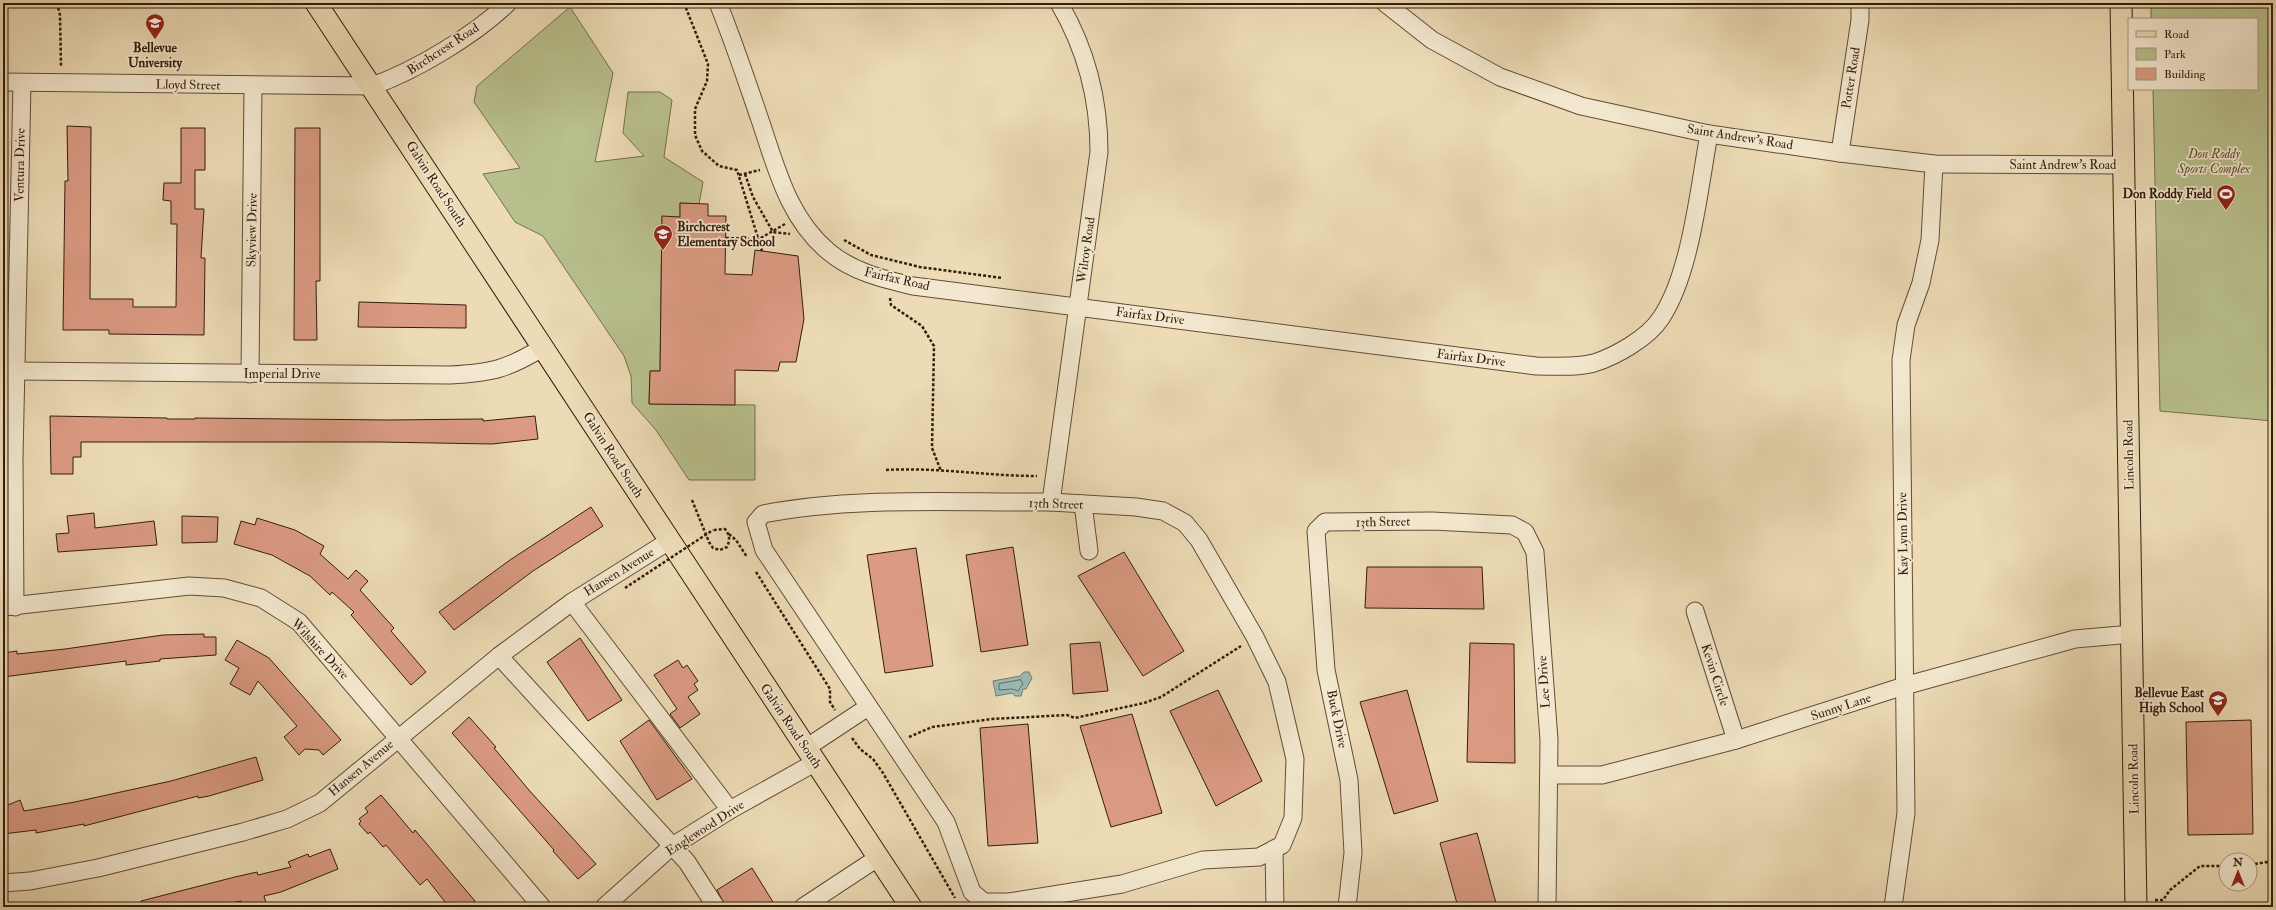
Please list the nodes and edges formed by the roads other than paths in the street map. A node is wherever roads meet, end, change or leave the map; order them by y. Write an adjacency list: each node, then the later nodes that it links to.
1 (316, 3): 11 (main road, Galvin Road South)
2 (508, 3): 11 (street, Birchcrest Road)
3 (718, 3): 16 (street, Fairfax Road)
4 (1059, 3): 16 (street, Wilroy Road)
5 (1385, 3): 12 (street, Saint Andrew's Road)
6 (1860, 3): 13 (street, Potter Road)
7 (2121, 3): 15 (main road, Lincoln Road)
8 (3, 82): 9 (street, Lloyd Street)
9 (22, 83): 10 (street, Lloyd Street); 18 (street, Ventura Drive)
10 (254, 86): 11 (street, Lloyd Street); 19 (street, Skyview Drive)
11 (372, 86): 17 (main road, Galvin Road South)
12 (1709, 134): 13 (street, Saint Andrew's Road); 16 (street, Fairfax Drive)
13 (1840, 153): 14 (street, Saint Andrew's Road)
14 (1934, 164): 15 (street, Saint Andrew's Road); 31 (street, Kay Lynn Drive)
15 (2124, 166): 29 (main road, Lincoln Road)
16 (1078, 307): 20 (street, Wilroy Road)
17 (542, 348): 19 (street, Imperial Drive); 24 (main road, Galvin Road South)
18 (16, 372): 19 (street, Imperial Drive); 27 (street, Ventura Drive)
19 (250, 374)
20 (1051, 502): 21 (street, 13th Street); 32 (street, 13th Street)
21 (1083, 504): 25 (street); 39 (street, 13th Street)
22 (1454, 522): 23 (street, 13th Street); 36 (street, Lee Drive)
23 (1316, 531): 48 (street, Buck Drive)
24 (668, 541): 26 (street, Hansen Avenue); 35 (main road, Galvin Road South)
25 (1089, 551)
26 (572, 602): 30 (street, Hansen Avenue); 37 (street)
27 (9, 607): 33 (street, Wilshire Drive)
28 (1695, 611): 34 (street, Kevin Circle)
29 (2132, 634): 31 (street, Sunny Lane); 51 (main road, Lincoln Road)
30 (499, 656): 33 (street, Hansen Avenue); 38 (street)
31 (1904, 686): 34 (street, Sunny Lane); 50 (street, Kay Lynn Drive)
32 (868, 707): 35 (street, Englewood Drive); 39 (street)
33 (398, 738): 41 (street, Hansen Avenue); 42 (street, Wilshire Drive)
34 (1736, 740): 36 (street, Sunny Lane)
35 (811, 755): 37 (street, Englewood Drive); 40 (main road, Galvin Road South)
36 (1549, 775): 49 (street, Lee Drive)
37 (730, 810): 38 (street, Englewood Drive)
38 (671, 847): 43 (street, Englewood Drive); 44 (street)
39 (1274, 849): 47 (street)
40 (879, 856): 45 (street); 46 (main road, Galvin Road South)
41 (3, 883)
42 (542, 907)
43 (604, 907)
44 (716, 907)
45 (803, 907)
46 (911, 907)
47 (1275, 907)
48 (1347, 907)
49 (1547, 907)
50 (1893, 907)
51 (2136, 907)

